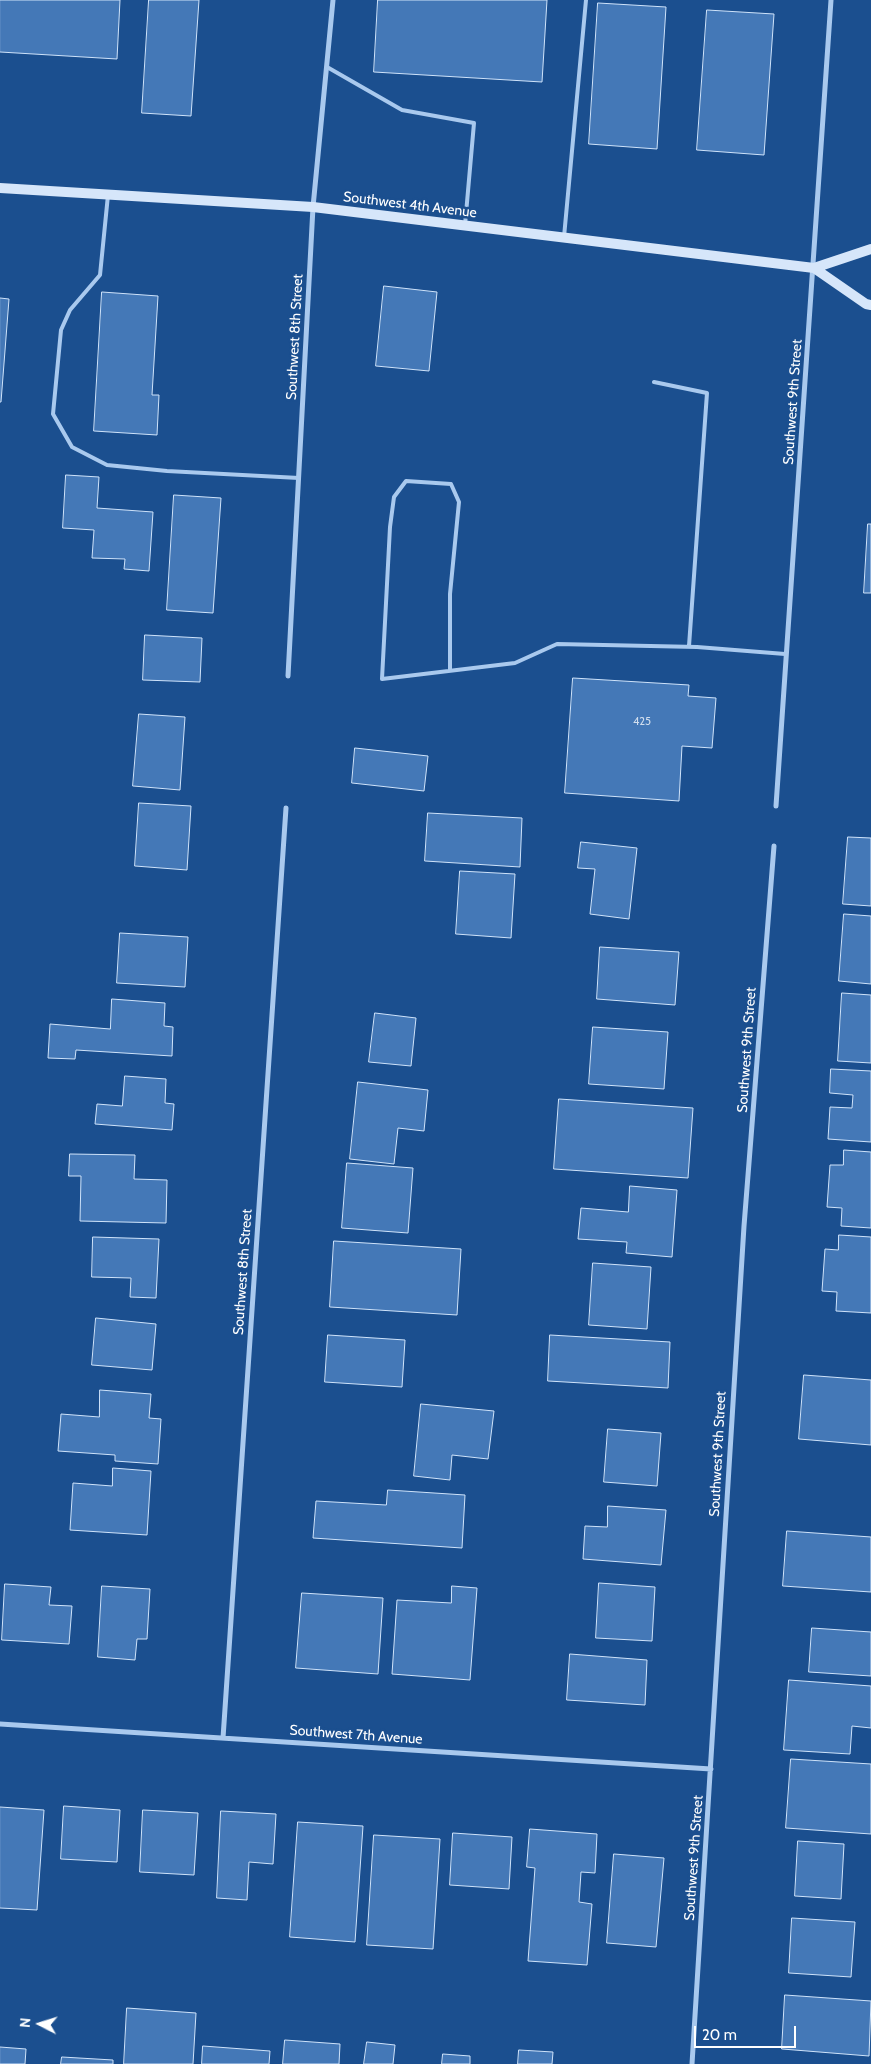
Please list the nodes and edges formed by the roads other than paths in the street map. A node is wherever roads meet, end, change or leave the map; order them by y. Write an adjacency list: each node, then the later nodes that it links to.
1 (333, 0): 4 (street, Southwest 8th Street)
2 (586, 0): 9 (lane)
3 (831, 0): 11 (street, Southwest 9th Street)
4 (327, 67): 7 (street, Southwest 8th Street); 8 (lane)
5 (0, 188): 6 (main road, Southwest 4th Avenue)
6 (108, 194): 7 (main road, Southwest 4th Avenue); 14 (lane)
7 (313, 207): 8 (main road, Southwest 4th Avenue); 14 (street, Southwest 8th Street)
8 (465, 225): 9 (main road, Southwest 4th Avenue)
9 (564, 237): 11 (main road, Southwest 4th Avenue)
10 (871, 249): 11 (main road, Southwest 4th Avenue)
11 (814, 268): 12 (main road, Southwest 4th Avenue); 16 (street, Southwest 9th Street)
12 (871, 305)
13 (654, 382): 15 (lane)
14 (299, 478): 18 (street, Southwest 8th Street)
15 (689, 646): 16 (lane); 17 (lane)
16 (786, 654): 19 (street, Southwest 9th Street)
17 (450, 670): 17 (lane)
18 (288, 676)
19 (776, 806)
20 (286, 808): 23 (street, Southwest 8th Street)
21 (774, 846): 24 (street, Southwest 9th Street)
22 (0, 1724): 23 (street, Southwest 7th Avenue)
23 (223, 1738): 24 (street, Southwest 7th Avenue)
24 (711, 1770): 25 (street, Southwest 9th Street)
25 (692, 2064)

